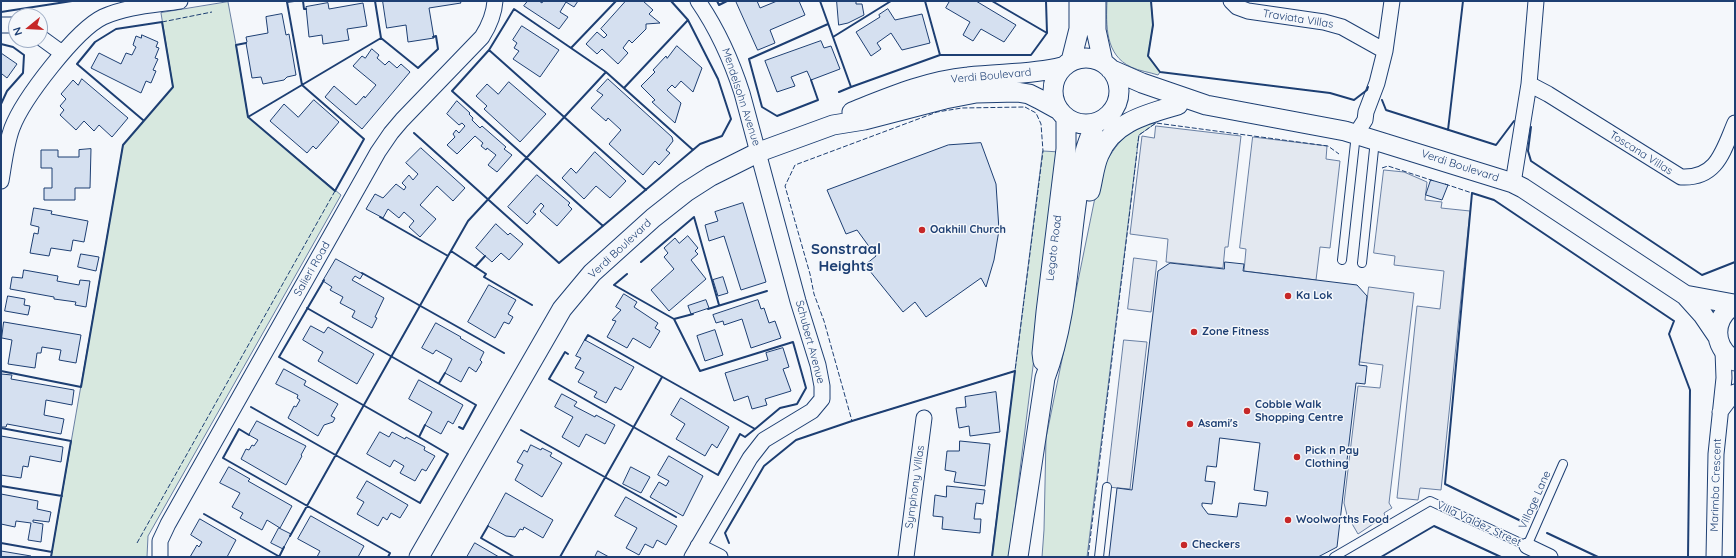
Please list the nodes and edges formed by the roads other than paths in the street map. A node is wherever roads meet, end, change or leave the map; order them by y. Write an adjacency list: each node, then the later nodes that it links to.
1 (180, 1): 11 (street)
2 (698, 1): 24 (street, Mendelsohn Avenue)
3 (1079, 1): 12 (street)
4 (1096, 1): 13 (street)
5 (1231, 1): 10 (street, Traviata Villas)
6 (1392, 1): 10 (street)
7 (1536, 1): 14 (street)
8 (497, 2): 42 (street, Salieri Road)
9 (48, 43): 11 (street)
10 (1385, 51): 22 (street)
11 (62, 53): 25 (street)
12 (1067, 64): 13 (street); 18 (street); 21 (street, Verdi Boulevard)
13 (1107, 66): 16 (street, Verdi Boulevard); 17 (street)
14 (1529, 84): 20 (street, Toscana Villas); 26 (street)
15 (1178, 105): 16 (street, Verdi Boulevard); 17 (street, Verdi Boulevard); 27 (street)
16 (1206, 105): 22 (street, Verdi Boulevard)
17 (1114, 109): 19 (street)
18 (1062, 114): 19 (street); 21 (street, Verdi Boulevard); 33 (street, Legato Road)
19 (1095, 123): 27 (street, Legato Road)
20 (1735, 123)
21 (833, 125): 24 (street, Verdi Boulevard)
22 (1360, 127): 23 (street, Verdi Boulevard); 28 (lane)
23 (1375, 139): 26 (street, Verdi Boulevard); 29 (lane)
24 (759, 152): 41 (street, Schubert Avenue); 43 (street, Verdi Boulevard)
25 (1, 181)
26 (1513, 183): 30 (street, Verdi Boulevard)
27 (1072, 248): 33 (street, Legato Road)
28 (1342, 260)
29 (1362, 263)
30 (1685, 295): 31 (street, Verdi Boulevard); 32 (street, Verdi Boulevard)
31 (1735, 304): 32 (street)
32 (1725, 350): 35 (street, Marimba Crescent)
33 (1045, 378): 39 (street, Legato Road)
34 (1735, 392): 35 (street)
35 (1720, 412): 51 (street, Marimba Crescent)
36 (924, 418): 45 (street, Symphony Villas)
37 (1563, 464): 40 (lane, Village Lane)
38 (1107, 487): 48 (lane)
39 (1026, 509): 46 (street, Legato Road); 47 (street, Legato Road)
40 (1527, 546): 49 (lane, Villa Valdez Street); 50 (street, Villa Valdez Street)
41 (695, 551): 44 (street)
42 (160, 557)
43 (419, 557)
44 (720, 557)
45 (906, 557)
46 (1018, 557)
47 (1028, 557)
48 (1099, 557)
49 (1334, 557)
50 (1550, 557)
51 (1714, 557)

